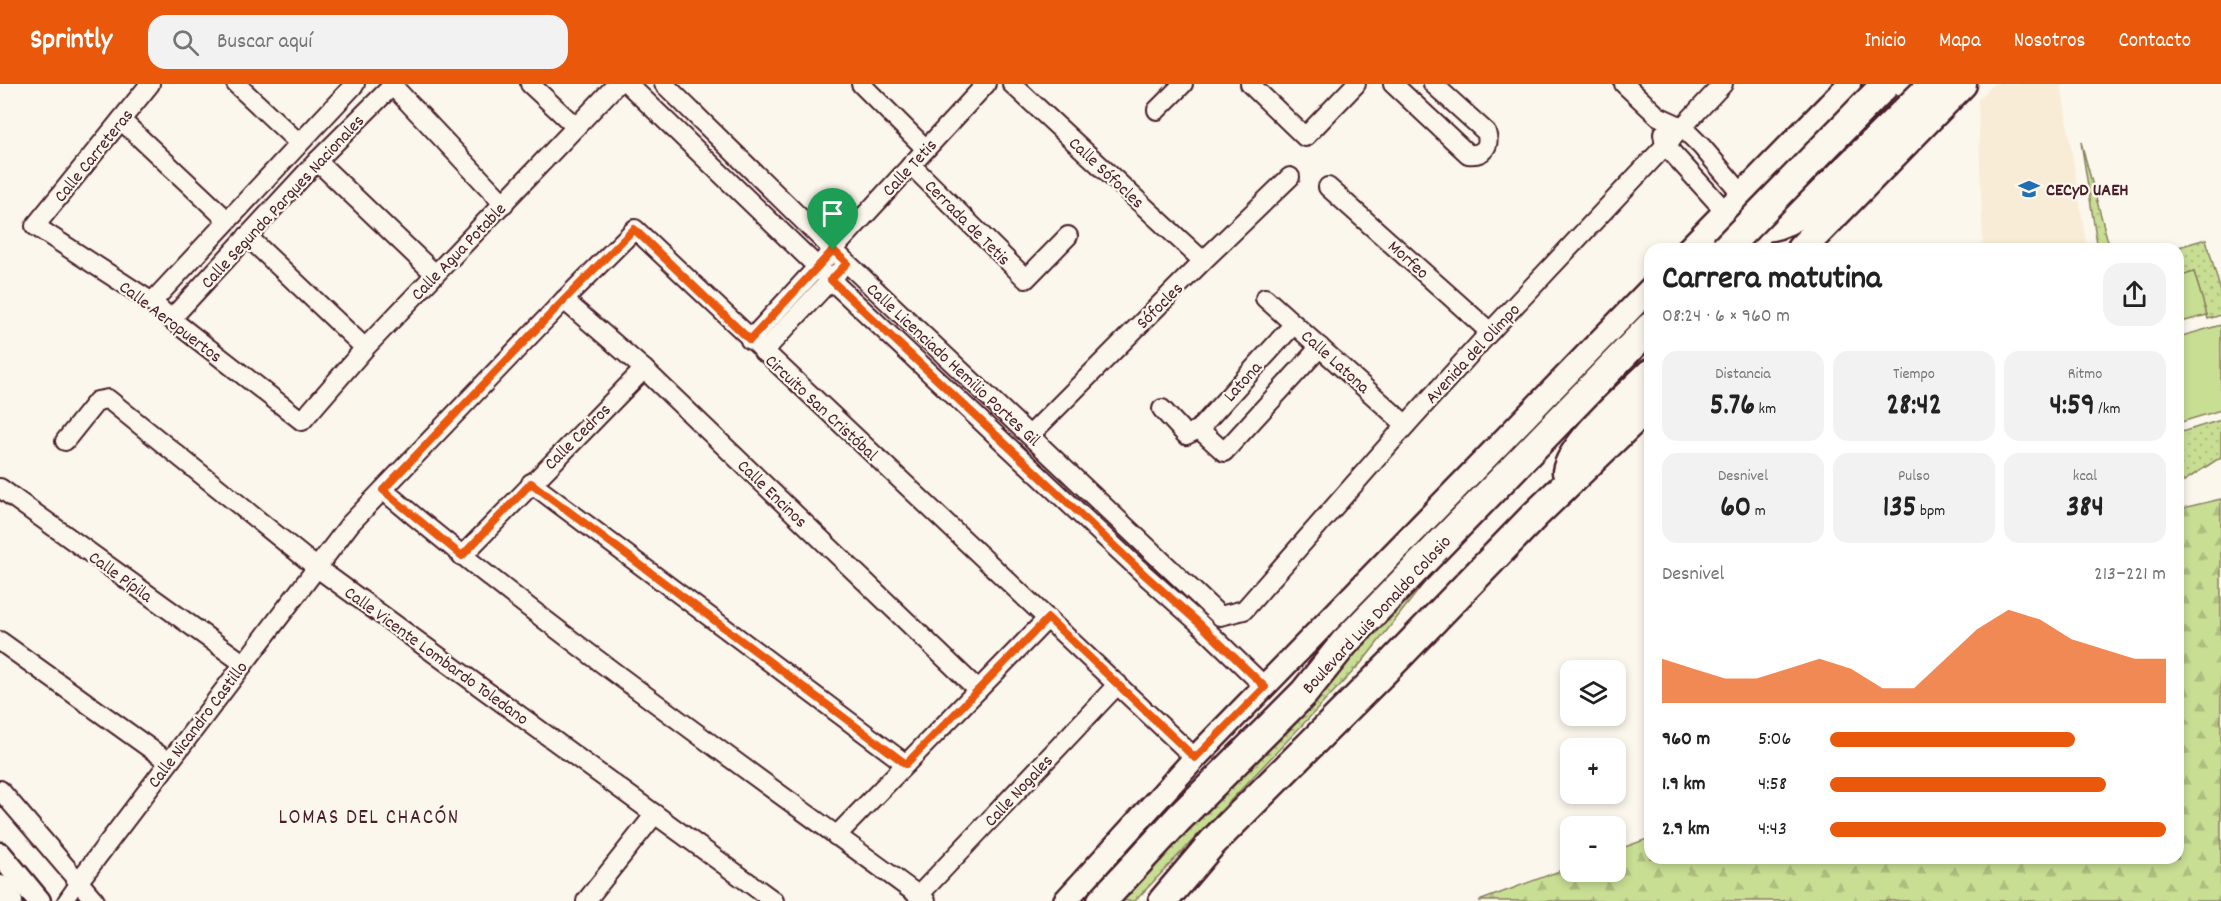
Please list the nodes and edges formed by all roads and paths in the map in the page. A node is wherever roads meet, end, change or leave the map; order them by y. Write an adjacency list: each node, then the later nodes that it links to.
1 (150, 84): 25 (street, Calle Carreteras)
2 (236, 84): 29 (street)
3 (355, 84): 29 (street, Calle Segunda Parques Nacionales)
4 (530, 84): 26 (street)
5 (617, 84): 26 (street, Calle Agua Potable)
6 (628, 84): 50 (street)
7 (664, 84): 47 (street, Calle Licenciado Hemilio Portes Gil)
8 (861, 84): 31 (street)
9 (986, 84): 31 (street, Calle Tetis)
10 (1012, 84): 48 (street, Calle Sófocles)
11 (1183, 84): 23 (street)
12 (1250, 84): 13 (street)
13 (1356, 84)
14 (1393, 84): 15 (street)
15 (1433, 84)
16 (1624, 84): 24 (street)
17 (1723, 84): 27 (street, Avenida del Olimpo)
18 (1849, 84): 28 (street)
19 (1886, 84): 45 (main road, bridge)
20 (1933, 84): 34 (main road)
21 (1962, 84): 46 (main road)
22 (393, 85): 32 (street, Calle Segunda Parques Nacionales); 38 (street)
23 (1157, 110)
24 (1658, 116): 27 (street); 30 (street)
25 (121, 120): 39 (street); 40 (street, Calle Carreteras)
26 (576, 127): 38 (street, Calle Agua Potable)
27 (1682, 127): 30 (street, Avenida del Olimpo); 37 (street)
28 (1798, 136): 34 (street); 37 (street)
29 (299, 143): 39 (street, Calle Segunda Parques Nacionales)
30 (1665, 145): 37 (street); 59 (street, Avenida del Olimpo)
31 (926, 149): 33 (street, Calle Tetis)
32 (317, 161): 41 (street, Calle Segunda Parques Nacionales); 51 (street)
33 (911, 165): 42 (street, Cerrada de Tetis); 47 (street, Calle Tetis)
34 (1839, 176): 43 (main road)
35 (1290, 177): 48 (street, Sófocles)
36 (1328, 186): 59 (street, Morfeo)
37 (1733, 202): 43 (main road); 44 (street)
38 (504, 204): 51 (street, Calle Agua Potable)
39 (227, 220): 56 (street, Calle Segunda Parques Nacionales)
40 (35, 226): 56 (street, Calle Aeropuertos)
41 (247, 236): 57 (street, Calle Segunda Parques Nacionales); 63 (street)
42 (1068, 236)
43 (1755, 238)
44 (1694, 243)
45 (1731, 243)
46 (1807, 243)
47 (833, 250): 49 (street, Calle Licenciado Hemilio Portes Gil); 50 (street, Calle Tetis)
48 (1203, 261): 71 (street, Sófocles)
49 (847, 263): 52 (street); 71 (street, Calle Licenciado Hemilio Portes Gil)
50 (817, 266): 52 (street); 61 (street, Calle Tetis)
51 (435, 274): 63 (street, Calle Agua Potable)
52 (831, 280): 61 (street); 84 (street)
53 (1644, 295): 84 (street)
54 (1265, 298): 58 (street, Calle Latona)
55 (564, 300): 61 (street, Circuito San Cristóbal); 64 (street, Calle Encinos); 76 (street, Circuito San Cristóbal)
56 (152, 303): 57 (street, Calle Aeropuertos)
57 (171, 319): 68 (street, Calle Aeropuertos)
58 (1294, 324): 62 (street, Calle Latona); 70 (street, Latona)
59 (1490, 332): 69 (street, Avenida del Olimpo)
60 (1644, 333): 101 (main road, Boulevard Luis Donaldo Colosio)
61 (757, 346): 80 (street, Circuito San Cristóbal)
62 (1320, 347): 69 (street, Calle Latona); 70 (street)
63 (365, 348): 68 (street, Calle Agua Potable)
64 (644, 369): 73 (street, Calle Cedros); 85 (street, Calle Encinos)
65 (1644, 380): 74 (main road)
66 (1162, 409): 70 (street)
67 (1644, 410): 74 (main road)
68 (302, 422)
69 (1406, 424): 79 (street, Avenida del Olimpo)
70 (1193, 432)
71 (1030, 435): 79 (street, Calle Licenciado Hemilio Portes Gil)
72 (65, 441): 78 (street, Calle Vicente Lombardo Toledano)
73 (531, 483): 77 (street, Calle Cedros); 88 (street)
74 (1565, 486): 102 (main road)
75 (0, 488): 82 (street, Calle Pípila)
76 (383, 490): 77 (street); 78 (street, Circuito San Cristóbal)
77 (462, 556): 91 (street)
78 (316, 567): 82 (street, Calle Nicandro Castillo); 90 (street, Calle Vicente Lombardo Toledano)
79 (1220, 616)
80 (1048, 618): 83 (street, Circuito San Cristóbal); 85 (street)
81 (0, 641): 87 (street)
82 (243, 663): 87 (street, Calle Nicandro Castillo)
83 (1118, 684): 86 (street, Circuito San Cristóbal); 95 (street, Calle Nogales)
84 (1265, 687): 86 (street)
85 (978, 690): 88 (street)
86 (1195, 758): 100 (street)
87 (169, 762): 93 (street, Calle Nicandro Castillo)
88 (906, 764): 91 (street)
89 (0, 790): 93 (street)
90 (655, 814): 94 (street, Calle Vicente Lombardo Toledano); 99 (street)
91 (836, 837): 95 (street)
92 (0, 854): 96 (street)
93 (79, 881): 97 (street); 98 (street)
94 (762, 898)
95 (922, 898)
96 (39, 901)
97 (64, 901)
98 (95, 901)
99 (586, 901)
100 (1065, 901)
101 (1102, 901)
102 (1163, 901)

